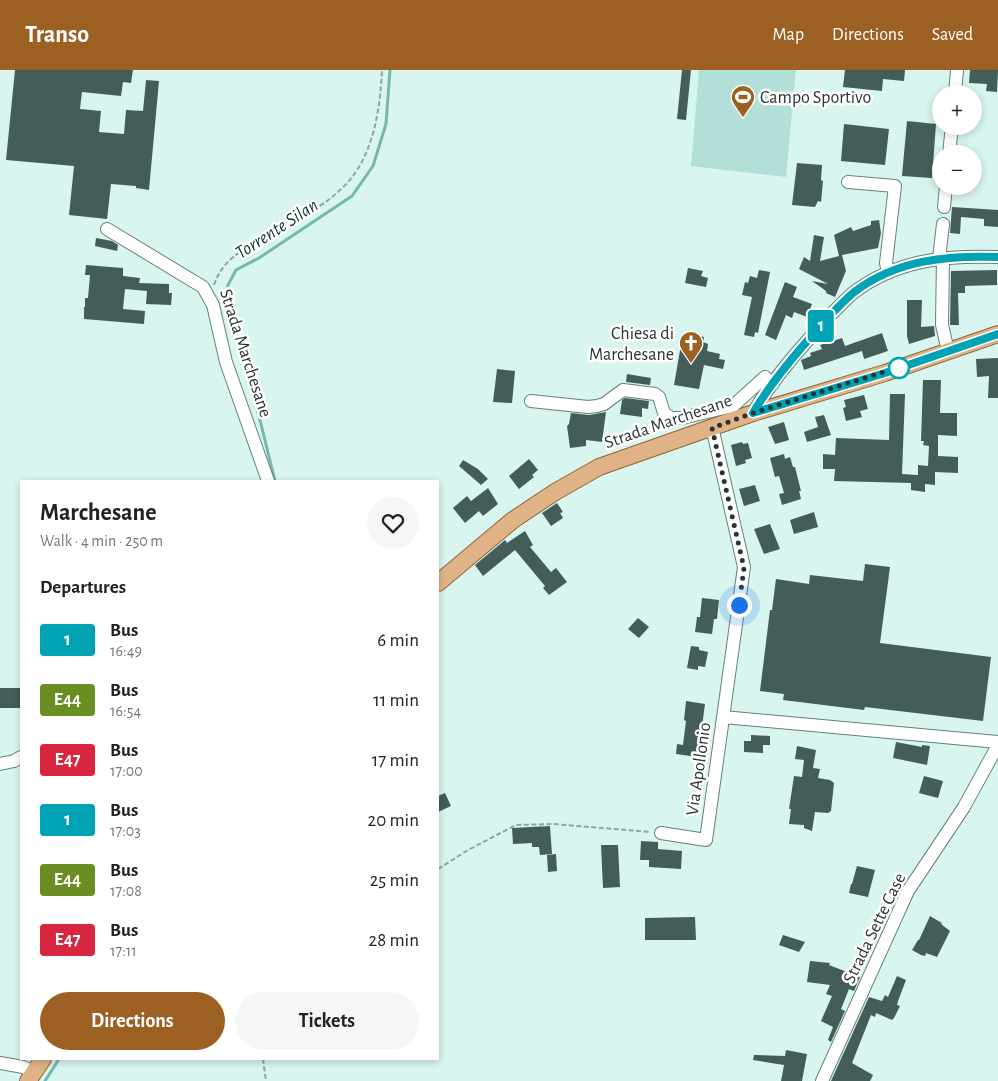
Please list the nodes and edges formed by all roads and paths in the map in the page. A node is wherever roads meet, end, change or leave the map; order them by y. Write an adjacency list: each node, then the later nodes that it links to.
1 (382, 70): 12 (path)
2 (957, 70): 3 (street)
3 (956, 85)
4 (848, 182): 11 (street)
5 (945, 195): 6 (street)
6 (944, 207)
7 (943, 224): 10 (street)
8 (107, 229): 12 (street, Strada Marchesane)
9 (998, 257): 10 (street)
10 (941, 259): 11 (street); 14 (street)
11 (888, 273): 15 (street)
12 (213, 305): 19 (street, Strada Marchesane)
13 (998, 334): 14 (main road, Strada Marchesane)
14 (948, 351): 17 (main road, Strada Marchesane)
15 (773, 384): 16 (street); 17 (street)
16 (531, 401)
17 (753, 413): 18 (main road, Strada Marchesane)
18 (712, 428): 20 (main road, Strada Marchesane); 21 (street, Via Apollonio)
19 (268, 480)
20 (439, 582)
21 (723, 717): 22 (street); 25 (street, Via Apollonio)
22 (998, 743): 31 (street, Strada Sette Case)
23 (20, 758): 24 (street)
24 (0, 764)
25 (661, 833): 26 (path)
26 (439, 868)
27 (264, 1060): 30 (path)
28 (0, 1063): 29 (street)
29 (35, 1071)
30 (266, 1081)
31 (822, 1081)

